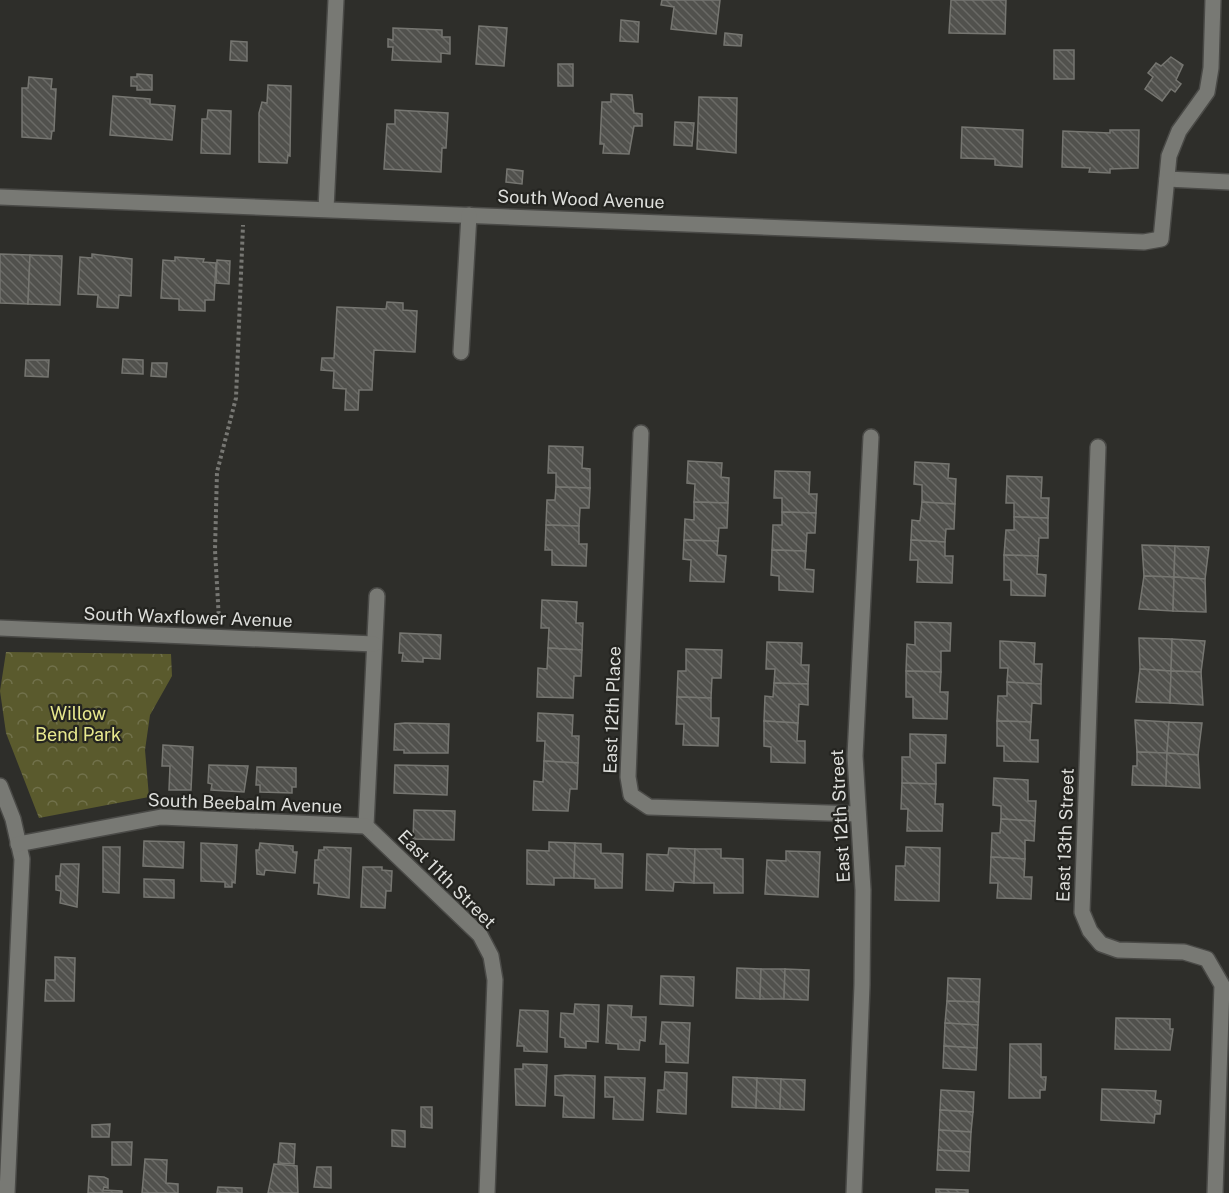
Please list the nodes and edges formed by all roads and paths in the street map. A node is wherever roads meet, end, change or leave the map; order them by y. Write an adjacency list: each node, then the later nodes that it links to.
1 (336, 0): 7 (street)
2 (1213, 0): 3 (street)
3 (1167, 179): 4 (street); 8 (street, South Wood Avenue)
4 (1229, 182)
5 (0, 197): 6 (street, South Wood Avenue)
6 (244, 206): 7 (street, South Wood Avenue); 15 (path)
7 (326, 209): 8 (street, South Wood Avenue)
8 (469, 215): 9 (street)
9 (461, 352)
10 (641, 433): 18 (street, East 12th Place)
11 (871, 437): 18 (street, East 12th Street)
12 (1098, 447): 24 (street, East 13th Street)
13 (377, 596): 16 (street)
14 (0, 628): 15 (street, South Waxflower Avenue)
15 (220, 638): 16 (street, South Waxflower Avenue)
16 (374, 644): 19 (street)
17 (0, 786): 20 (street)
18 (857, 814): 23 (street, East 12th Street)
19 (366, 826): 20 (street, South Beebalm Avenue); 22 (street, East 11th Street)
20 (18, 844): 21 (street)
21 (7, 1193)
22 (487, 1193)
23 (854, 1193)
24 (1215, 1193)

